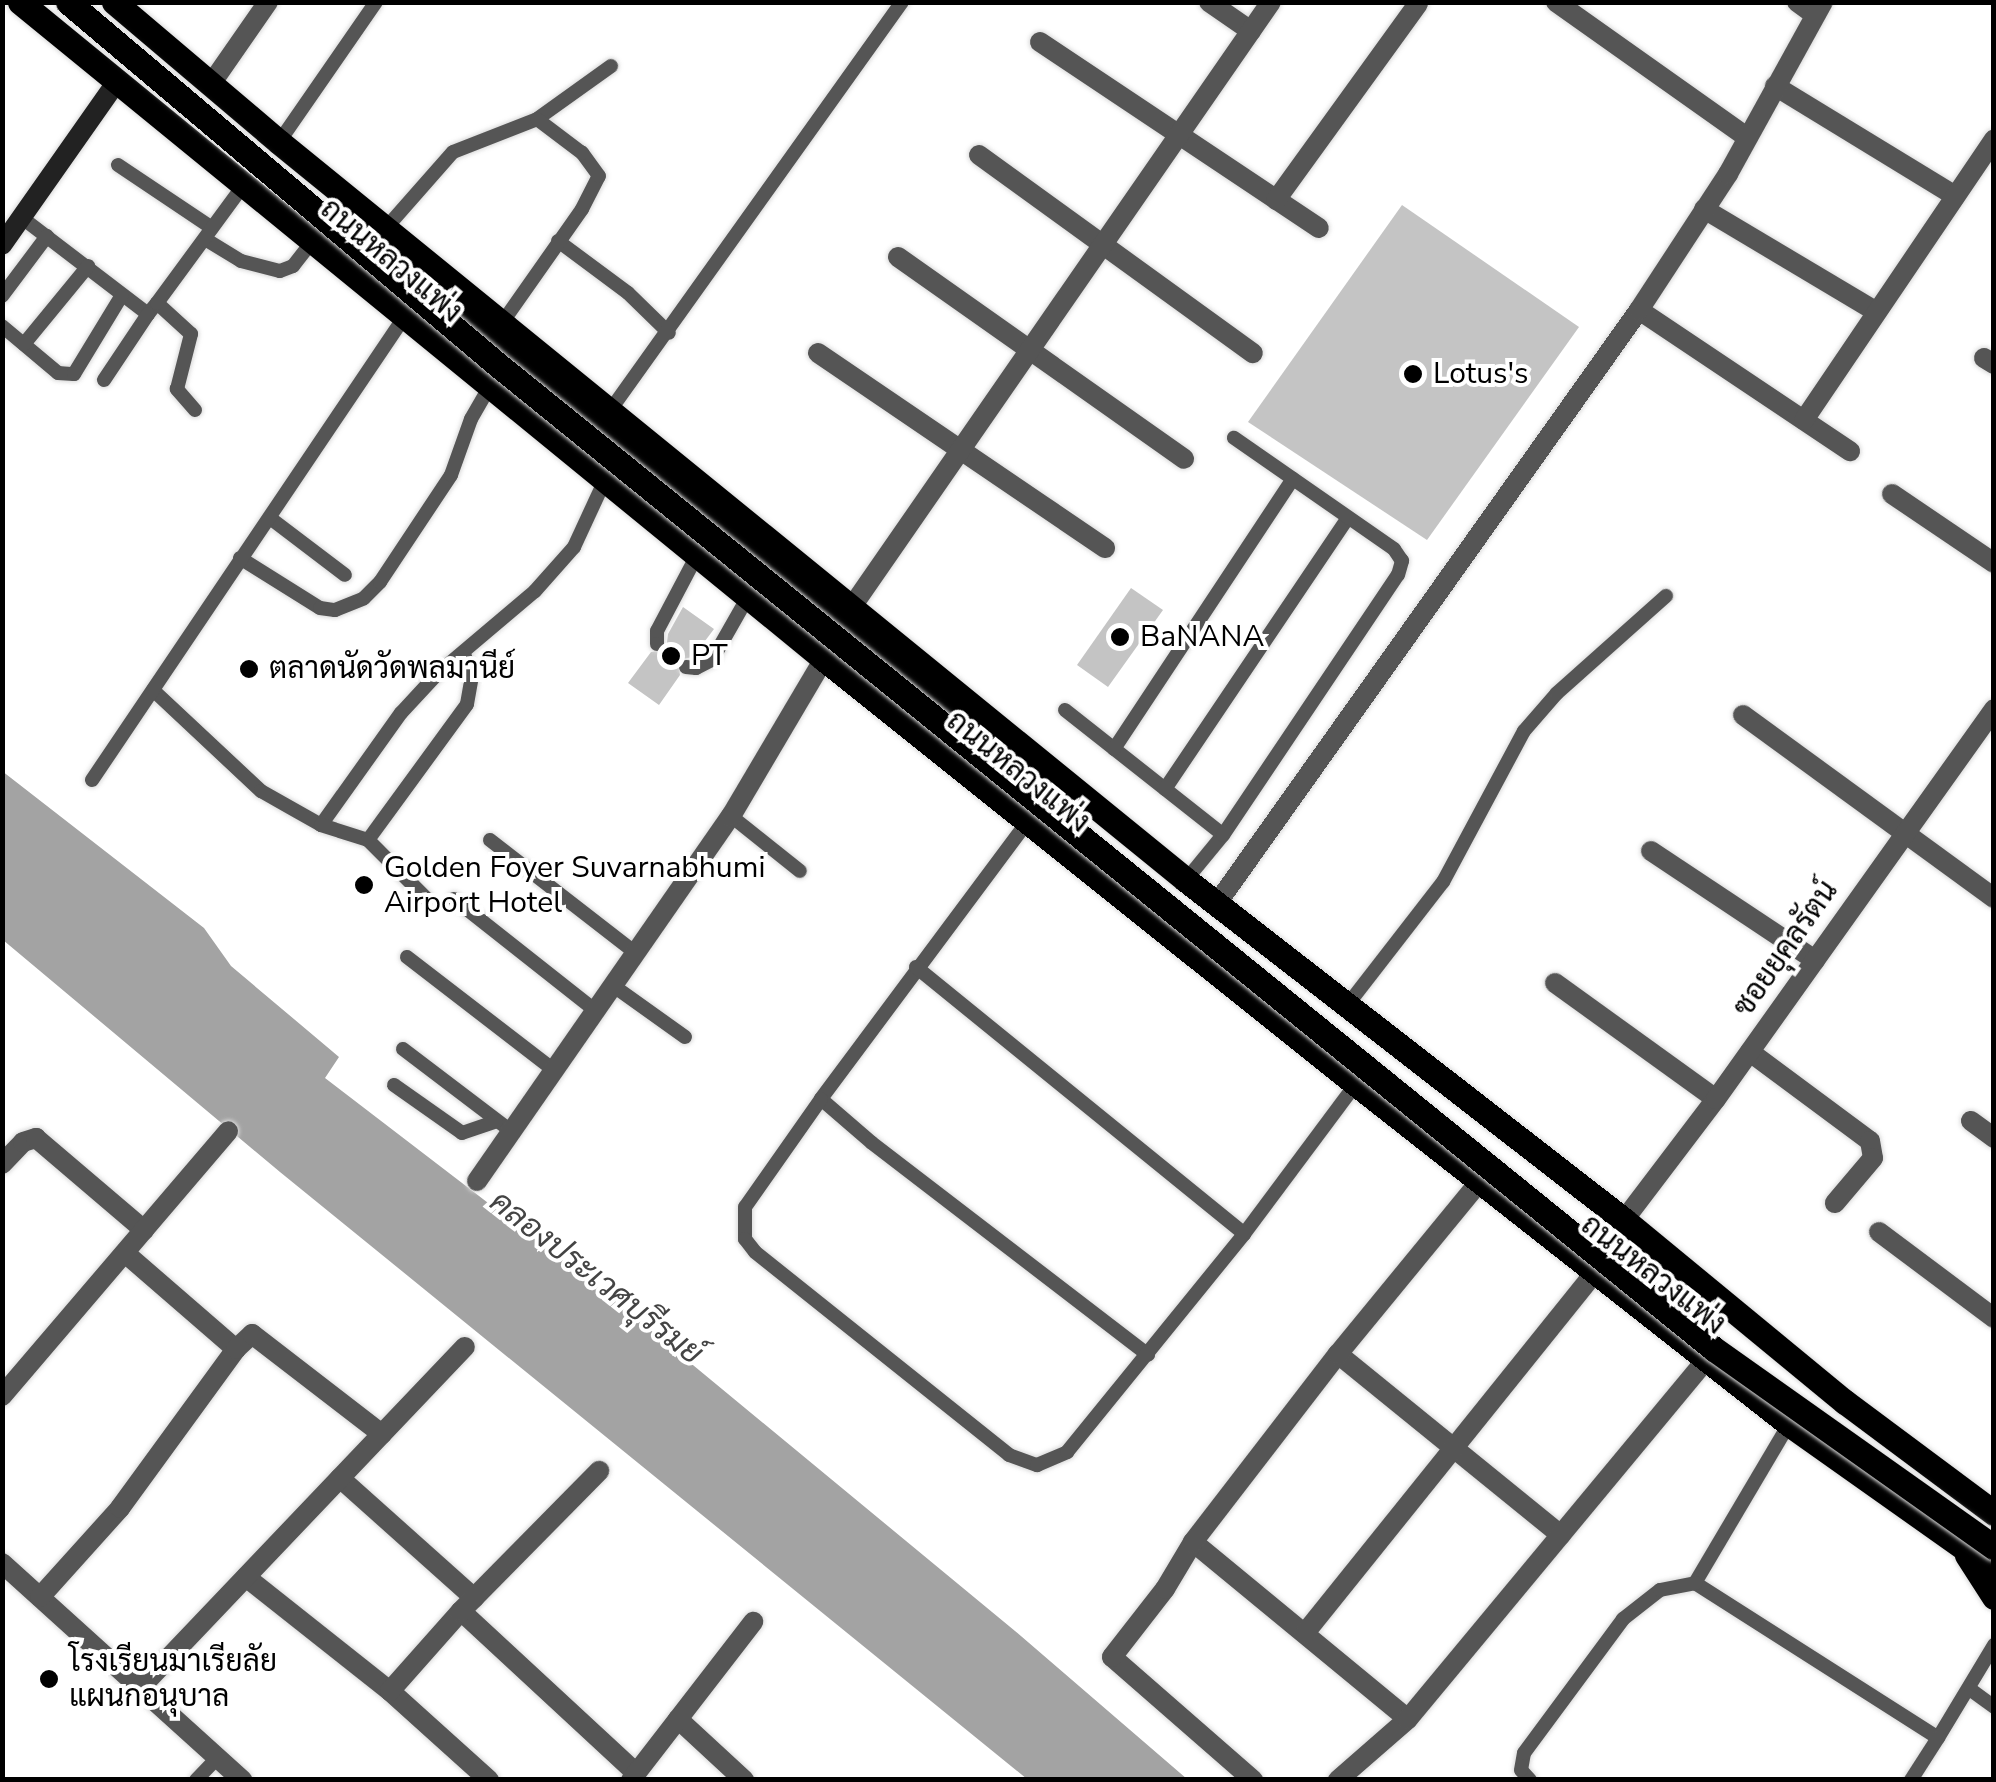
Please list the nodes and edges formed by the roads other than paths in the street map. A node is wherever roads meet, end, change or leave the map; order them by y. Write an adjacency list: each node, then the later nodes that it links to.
1 (20, 2): 16 (main road, ถนนหลวงแพ่ง)
2 (68, 2): 147 (main road, bridge)
3 (114, 2): 13 (main road, ถนนหลวงแพ่ง)
4 (268, 2): 17 (street)
5 (376, 2): 23 (lane)
6 (902, 2): 50 (lane)
7 (1209, 2): 12 (street)
8 (1271, 2): 12 (street)
9 (1556, 2): 21 (street)
10 (1418, 4): 28 (street)
11 (1811, 7): 18 (street)
12 (1251, 31): 20 (street)
13 (150, 36): 16 (main road); 17 (main road, ถนนหลวงแพ่ง)
14 (1040, 42): 20 (street)
15 (612, 66): 19 (lane)
16 (118, 80): 26 (main road, ถนนหลวงแพ่ง); 30 (street)
17 (211, 84): 23 (main road, ถนนหลวงแพ่ง)
18 (1775, 86): 21 (street); 27 (street)
19 (538, 119): 31 (lane); 36 (lane)
20 (1179, 135): 28 (street); 38 (street)
21 (1748, 137): 29 (street)
22 (1994, 138): 27 (street)
23 (279, 142): 31 (main road, ถนนหลวงแพ่ง)
24 (979, 155): 38 (street)
25 (118, 165): 33 (lane)
26 (246, 183): 33 (lane); 35 (main road, ถนนหลวงแพ่ง)
27 (1955, 196): 46 (street)
28 (1276, 200): 32 (street)
29 (1704, 209): 45 (street); 46 (street)
30 (21, 217): 34 (lane); 37 (street)
31 (386, 228): 39 (main road, ถนนหลวงแพ่ง)
32 (1319, 228)
33 (208, 233): 35 (lane); 44 (lane)
34 (47, 236): 41 (lane); 43 (lane)
35 (314, 239): 47 (main road, ถนนหลวงแพ่ง)
36 (558, 241): 48 (lane); 50 (lane)
37 (2, 245)
38 (1103, 246): 52 (street); 54 (street)
39 (411, 249): 48 (main road, ถนนหลวงแพ่ง); 144 (main road)
40 (898, 257): 52 (street)
41 (88, 266): 42 (lane); 51 (lane)
42 (122, 295): 44 (lane); 51 (lane)
43 (2, 296)
44 (153, 309): 55 (lane); 57 (lane)
45 (1639, 310): 59 (street); 101 (street)
46 (1877, 312): 59 (street)
47 (405, 316): 56 (main road, ถนนหลวงแพ่ง); 67 (lane)
48 (502, 323): 58 (main road, ถนนหลวงแพ่ง)
49 (2, 326): 51 (lane)
50 (669, 333): 58 (lane)
51 (24, 344)
52 (1030, 352): 61 (street); 63 (street)
53 (818, 353): 61 (street)
54 (1253, 353)
55 (104, 380)
56 (490, 386): 65 (main road, ถนนหลวงแพ่ง); 71 (lane)
57 (195, 410)
58 (609, 412): 76 (main road, ถนนหลวงแพ่ง)
59 (1804, 420): 62 (street)
60 (1234, 438): 64 (lane)
61 (962, 451): 69 (street); 76 (street)
62 (1850, 451)
63 (1184, 459)
64 (1293, 479): 68 (lane); 85 (lane)
65 (605, 480): 70 (main road, ถนนหลวงแพ่ง); 78 (lane)
66 (1892, 494): 72 (street)
67 (270, 518): 71 (lane); 73 (lane)
68 (1348, 518): 87 (lane); 92 (lane)
69 (1105, 548)
70 (697, 555): 75 (main road, ถนนหลวงแพ่ง); 77 (lane)
71 (240, 558): 81 (lane)
72 (1994, 563)
73 (345, 575)
74 (1666, 596): 108 (lane)
75 (748, 597): 79 (main road, ถนนหลวงแพ่ง); 80 (lane)
76 (851, 608): 97 (main road, ถนนหลวงแพ่ง)
77 (657, 644)
78 (464, 654): 90 (lane); 93 (lane)
79 (824, 658): 88 (street); 89 (main road, ถนนหลวงแพ่ง)
80 (686, 667)
81 (153, 690): 86 (lane); 90 (lane)
82 (1994, 709): 91 (street, ซอยยุคลรัตน์)
83 (1065, 710): 85 (lane)
84 (1743, 715): 91 (street)
85 (1114, 749): 87 (lane)
86 (92, 780)
87 (1165, 789): 92 (lane)
88 (730, 816): 96 (lane); 102 (street)
89 (1028, 821): 105 (lane); 114 (main road, ถนนหลวงแพ่ง)
90 (321, 826): 93 (lane)
91 (1907, 832): 99 (street); 104 (street, ซอยยุคลรัตน์)
92 (1223, 836): 97 (lane)
93 (368, 840): 98 (lane)
94 (490, 840): 102 (lane)
95 (1651, 851): 104 (street)
96 (800, 871)
97 (1186, 880): 101 (main road, ถนนหลวงแพ่ง)
98 (426, 898)
99 (1994, 898)
100 (454, 899): 109 (lane)
101 (1218, 902): 108 (main road, ถนนหลวงแพ่ง)
102 (638, 954): 107 (street)
103 (407, 956): 113 (lane)
104 (1815, 960): 112 (street, ซอยยุคลรัตน์)
105 (916, 967): 116 (lane); 129 (lane)
106 (1555, 983): 117 (street)
107 (615, 987): 109 (street); 110 (lane)
108 (1349, 1003): 126 (main road, ถนนหลวงแพ่ง)
109 (597, 1012): 113 (street)
110 (685, 1037)
111 (403, 1049): 119 (lane)
112 (1750, 1052): 117 (street, ซอยยุคลรัตน์); 125 (street)
113 (554, 1071): 119 (street)
114 (1356, 1084): 124 (main road, ถนนหลวงแพ่ง); 129 (lane)
115 (394, 1085): 119 (lane)
116 (821, 1098): 136 (lane); 136 (lane)
117 (1716, 1099): 126 (street, ซอยยุคลรัตน์)
118 (1972, 1121): 121 (street)
119 (504, 1126): 123 (street)
120 (228, 1131): 127 (street)
121 (1994, 1138)
122 (2, 1164): 127 (street)
123 (477, 1181)
124 (1480, 1182): 131 (main road, ถนนหลวงแพ่ง); 135 (street)
125 (1835, 1203)
126 (1624, 1220): 144 (main road, ถนนหลวงแพ่ง)
127 (144, 1230): 130 (street)
128 (1879, 1232): 132 (street)
129 (1244, 1234): 136 (lane)
130 (125, 1253): 134 (street); 138 (street)
131 (1596, 1271): 137 (main road, ถนนหลวงแพ่ง); 141 (street)
132 (1994, 1318)
133 (465, 1347): 140 (street)
134 (236, 1349): 140 (street); 153 (street)
135 (1338, 1354): 141 (street); 146 (street)
136 (1148, 1355)
137 (1708, 1359): 139 (main road, ถนนหลวงแพ่ง); 145 (street)
138 (2, 1396)
139 (1789, 1424): 148 (main road, ถนนหลวงแพ่ง); 152 (lane)
140 (382, 1434): 143 (street)
141 (1452, 1447): 145 (street); 157 (street)
142 (599, 1471): 155 (street)
143 (340, 1478): 151 (street); 155 (street)
144 (1991, 1510)
145 (1561, 1535): 164 (street)
146 (1193, 1542): 157 (street); 172 (street)
147 (1994, 1547)
148 (1965, 1551): 150 (main road, ถนนหลวงแพ่ง); 154 (main road)
149 (2, 1563): 153 (street)
150 (1994, 1569)
151 (246, 1577): 159 (street); 160 (street)
152 (1695, 1583): 165 (lane); 174 (lane)
153 (40, 1597): 159 (street)
154 (1994, 1597)
155 (467, 1604): 160 (street); 167 (street)
156 (753, 1622): 163 (street)
157 (1305, 1633): 164 (street)
158 (1993, 1647): 161 (lane)
159 (140, 1688): 166 (street)
160 (390, 1690): 170 (street)
161 (1971, 1690): 162 (lane); 165 (lane)
162 (1994, 1706)
163 (678, 1719): 167 (street); 171 (street)
164 (1408, 1719): 173 (street)
165 (1938, 1738): 175 (lane)
166 (217, 1758): 168 (lane); 169 (street)
167 (633, 1776)
168 (196, 1780)
169 (242, 1780)
170 (488, 1780)
171 (744, 1780)
172 (1253, 1780)
173 (1338, 1780)
174 (1530, 1780)
175 (1912, 1780)

